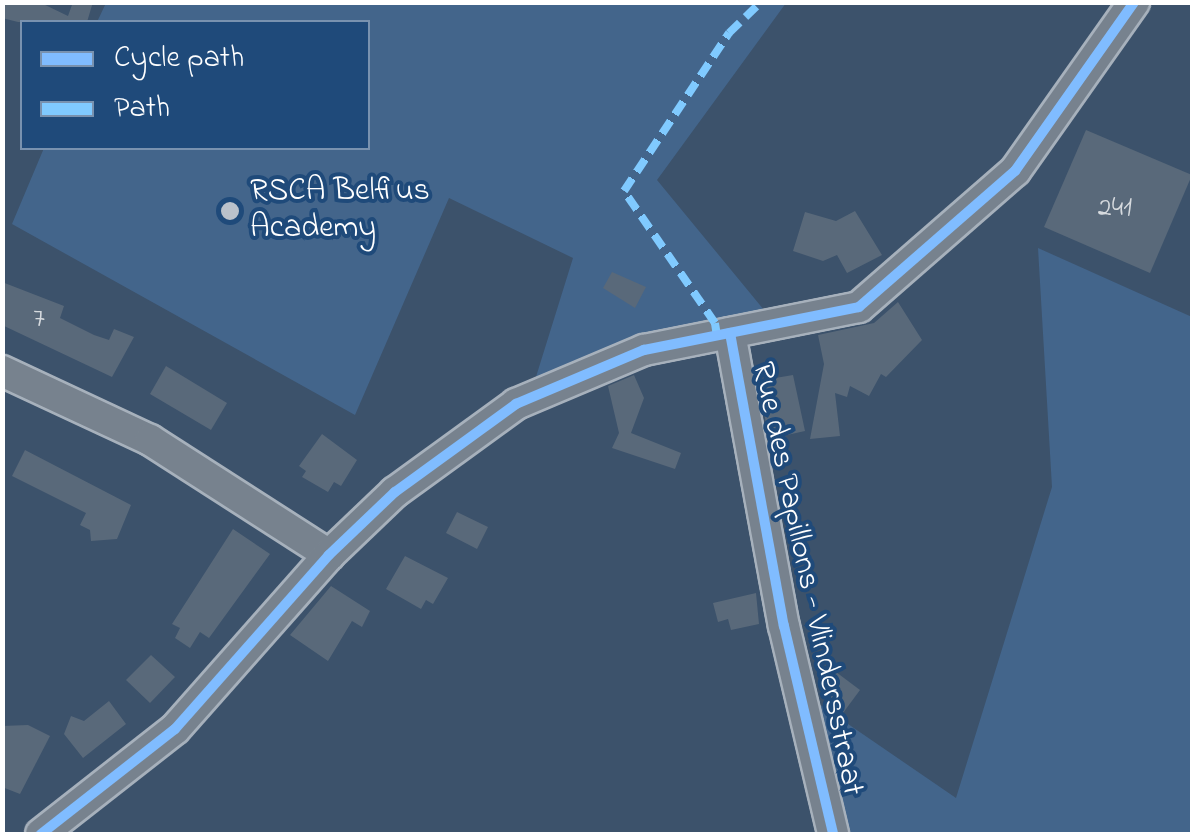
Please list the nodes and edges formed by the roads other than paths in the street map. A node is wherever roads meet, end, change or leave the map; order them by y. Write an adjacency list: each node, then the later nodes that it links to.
1 (1134, 2): 2 (street)
2 (730, 334): 4 (street); 6 (street, Rue des Papillons - Vlindersstraat)
3 (2, 371): 4 (street)
4 (329, 555): 5 (street)
5 (42, 834)
6 (833, 834)

